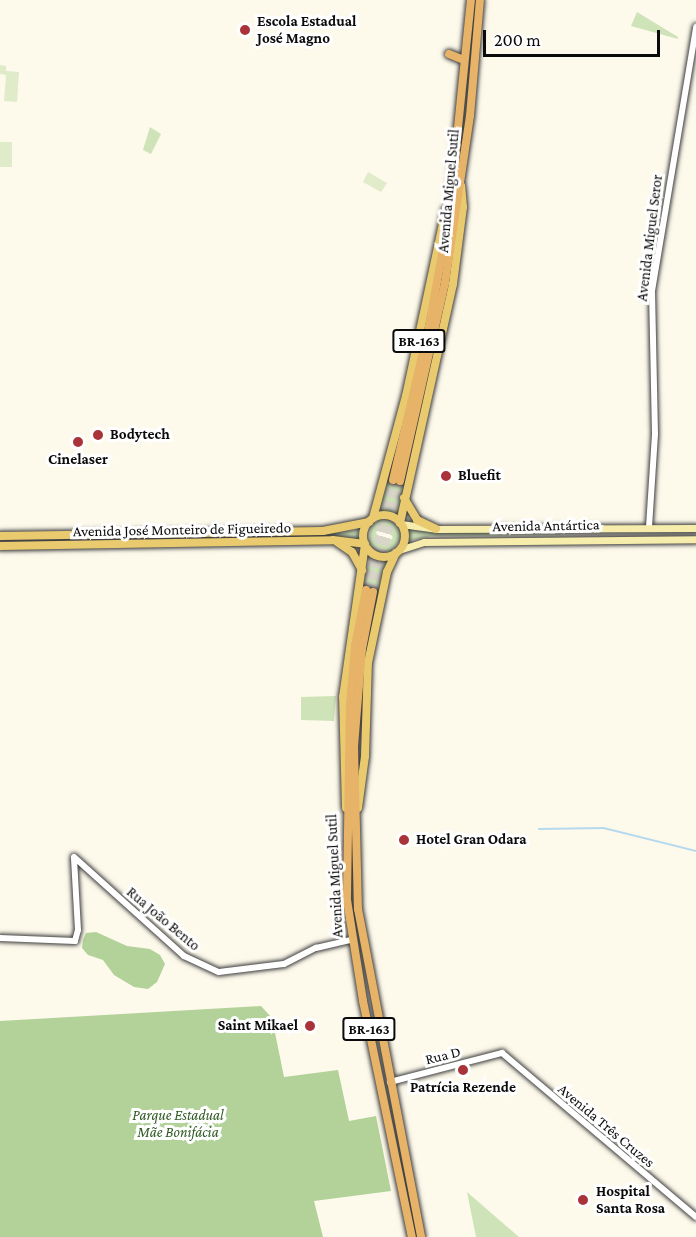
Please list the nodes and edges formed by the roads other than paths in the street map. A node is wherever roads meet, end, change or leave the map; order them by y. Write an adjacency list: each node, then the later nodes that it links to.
1 (480, 0): 7 (highway, Avenida Miguel Sutil / BR-163)
2 (470, 3): 5 (highway, Avenida Miguel Sutil / BR-163)
3 (696, 27): 11 (street, Avenida Miguel Seror)
4 (449, 54): 5 (highway)
5 (464, 60): 6 (highway, Avenida Miguel Sutil / BR-163)
6 (455, 161): 7 (highway, BR-163); 9 (main road, Avenida Miguel Sutil / BR-163)
7 (461, 179): 8 (main road, Avenida Miguel Sutil / BR-163)
8 (404, 497): 10 (main road, Avenida Miguel Sutil / BR-163); 13 (main road)
9 (371, 520): 10 (main road); 14 (main road); 17 (main road, BR-163)
10 (401, 524): 13 (main road, Avenida Antártica); 19 (main road, BR-163)
11 (649, 526): 12 (main road, Avenida Antártica); 13 (main road, Avenida Antártica)
12 (696, 528)
13 (436, 529)
14 (0, 536)
15 (696, 539): 19 (main road, Avenida Antártica)
16 (333, 540): 17 (main road, Avenida José Monteiro de Figueiredo); 18 (main road, Avenida José Monteiro de Figueiredo); 20 (main road)
17 (365, 545): 19 (main road); 20 (main road, Avenida Miguel Sutil / BR-163)
18 (0, 546)
19 (397, 551): 22 (main road, Avenida Miguel Sutil / BR-163)
20 (362, 573): 22 (main road, Avenida Miguel Sutil / BR-163)
21 (370, 591): 22 (highway, BR-163)
22 (352, 818): 24 (highway, Avenida Miguel Sutil / BR-163); 26 (highway, Avenida Miguel Sutil / BR-163)
23 (0, 938): 24 (street, Rua João Bento)
24 (351, 940): 28 (highway, Avenida Miguel Sutil / BR-163)
25 (502, 1053): 26 (street, Rua D); 27 (street, Avenida Três Cruzes)
26 (390, 1082): 29 (highway, Avenida Miguel Sutil / BR-163)
27 (696, 1217)
28 (412, 1237)
29 (421, 1237)

